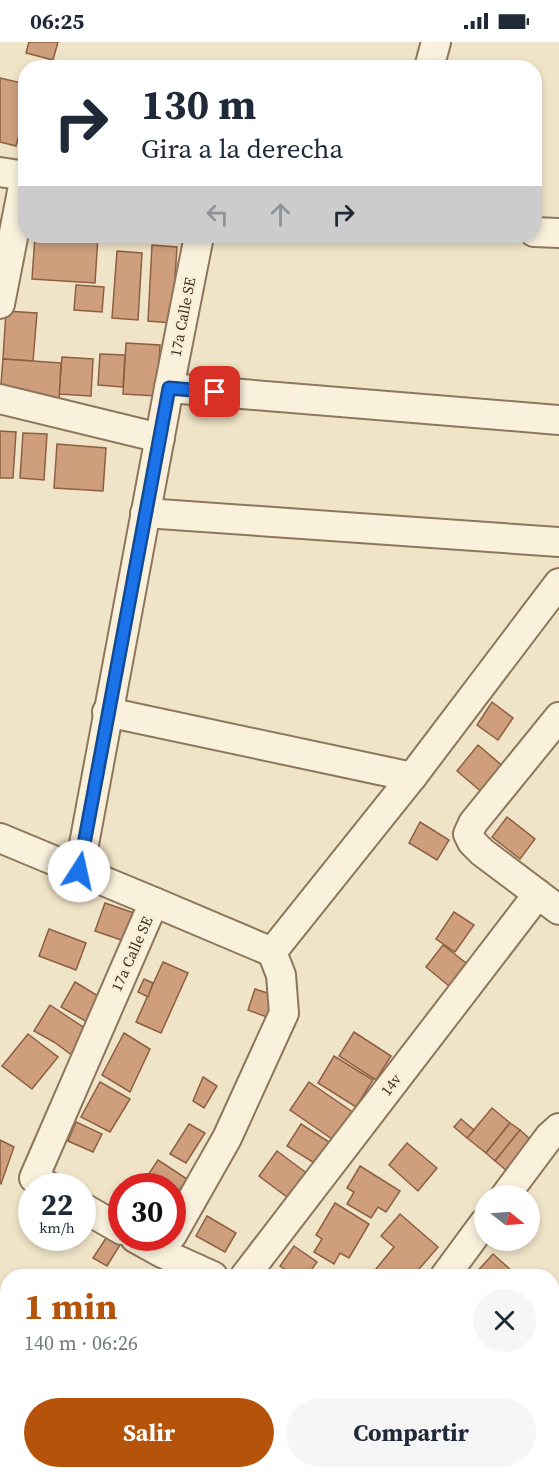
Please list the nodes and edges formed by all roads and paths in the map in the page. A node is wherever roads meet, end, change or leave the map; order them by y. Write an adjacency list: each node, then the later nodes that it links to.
1 (436, 42): 2 (street)
2 (431, 60)
3 (0, 172): 4 (street)
4 (18, 175)
5 (18, 212): 9 (street)
6 (542, 232): 7 (street)
7 (559, 233)
8 (199, 243): 10 (street, 17a Calle SE)
9 (0, 304)
10 (169, 388): 12 (street); 13 (street, 17a Calle SE)
11 (0, 399): 13 (street)
12 (559, 420)
13 (159, 438): 14 (street, 17a Calle SE)
14 (145, 513): 15 (street); 17 (street, 17a Calle SE)
15 (559, 542)
16 (559, 583): 19 (street)
17 (108, 712): 19 (street); 21 (street, 17a Calle SE)
18 (559, 717): 23 (street)
19 (412, 777): 24 (street)
20 (0, 838): 21 (street)
21 (79, 871): 22 (street, 17a Calle SE)
22 (154, 902): 24 (street); 26 (street, 17a Calle SE)
23 (553, 904): 32 (street, 14v)
24 (272, 952): 28 (street)
25 (559, 1128): 27 (street)
26 (45, 1173)
27 (513, 1185)
28 (186, 1212)
29 (474, 1237): 33 (street)
30 (181, 1251): 31 (street)
31 (204, 1269)
32 (251, 1269)
33 (450, 1269)

